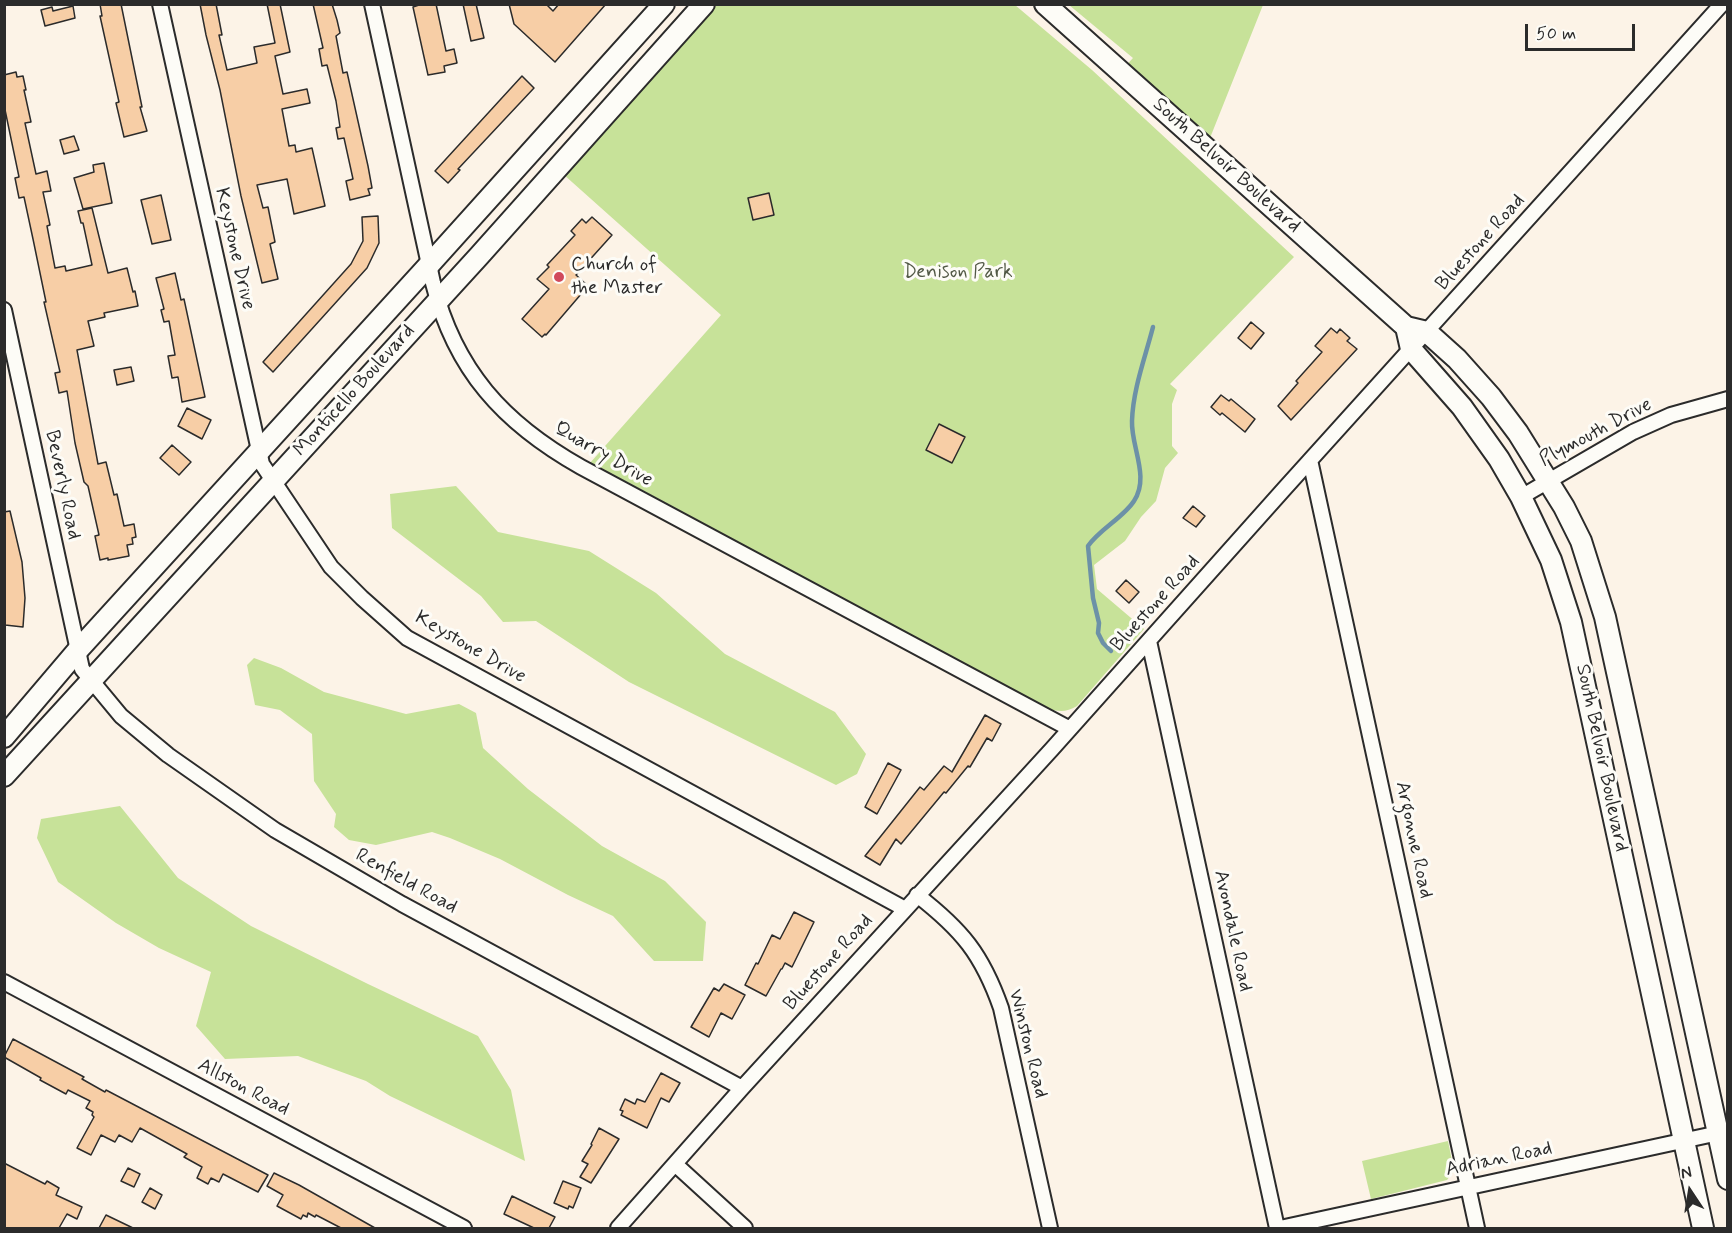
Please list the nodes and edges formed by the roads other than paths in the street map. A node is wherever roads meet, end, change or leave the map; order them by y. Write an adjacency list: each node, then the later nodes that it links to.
1 (160, 4): 14 (street, Keystone Drive)
2 (372, 4): 7 (street, Quarry Drive)
3 (664, 4): 7 (street, Monticello Boulevard)
4 (704, 4): 8 (street, Monticello Boulevard)
5 (1045, 4): 10 (street, South Belvoir Boulevard)
6 (1722, 4): 11 (street, Bluestone Road)
7 (429, 266): 8 (street, Quarry Drive); 14 (street, Monticello Boulevard)
8 (437, 300): 16 (street, Monticello Boulevard); 21 (street, Quarry Drive)
9 (4, 310): 20 (street, Beverly Road)
10 (1406, 327): 11 (street, South Belvoir Boulevard); 12 (street, South Belvoir Boulevard)
11 (1427, 332): 12 (street, Bluestone Road); 17 (street, South Belvoir Boulevard)
12 (1411, 349): 15 (street, Bluestone Road); 18 (street, South Belvoir Boulevard)
13 (1728, 399): 17 (street, Plymouth Drive)
14 (259, 450): 16 (street, Keystone Drive); 20 (street, Monticello Boulevard)
15 (1310, 460): 19 (street, Bluestone Road); 32 (street, Argonne Road)
16 (273, 480): 20 (street, Monticello Boulevard); 25 (street, Keystone Drive)
17 (1548, 481): 18 (street, Plymouth Drive); 28 (street, South Belvoir Boulevard)
18 (1521, 497): 29 (street, South Belvoir Boulevard)
19 (1149, 641): 21 (street, Bluestone Road); 37 (street, Avondale Road)
20 (84, 666): 22 (street, Monticello Boulevard); 23 (street, Monticello Boulevard); 27 (street, Renfield Road)
21 (1070, 729): 24 (street, Bluestone Road)
22 (4, 736)
23 (4, 776)
24 (917, 895): 25 (street, Bluestone Road); 36 (street, Winston Road)
25 (905, 909): 27 (street, Bluestone Road)
26 (4, 982): 33 (street, Allston Road)
27 (742, 1088): 30 (street, Bluestone Road)
28 (1723, 1132): 29 (street, Adrian Road); 31 (street, South Belvoir Boulevard)
29 (1683, 1141): 32 (street, Adrian Road); 39 (street, South Belvoir Boulevard)
30 (675, 1164): 34 (street, Bluestone Road); 35 (street)
31 (1728, 1179)
32 (1468, 1186): 37 (street, Adrian Road); 38 (street, Argonne Road)
33 (464, 1228)
34 (618, 1228)
35 (745, 1228)
36 (1050, 1228)
37 (1278, 1228)
38 (1477, 1228)
39 (1703, 1228)

